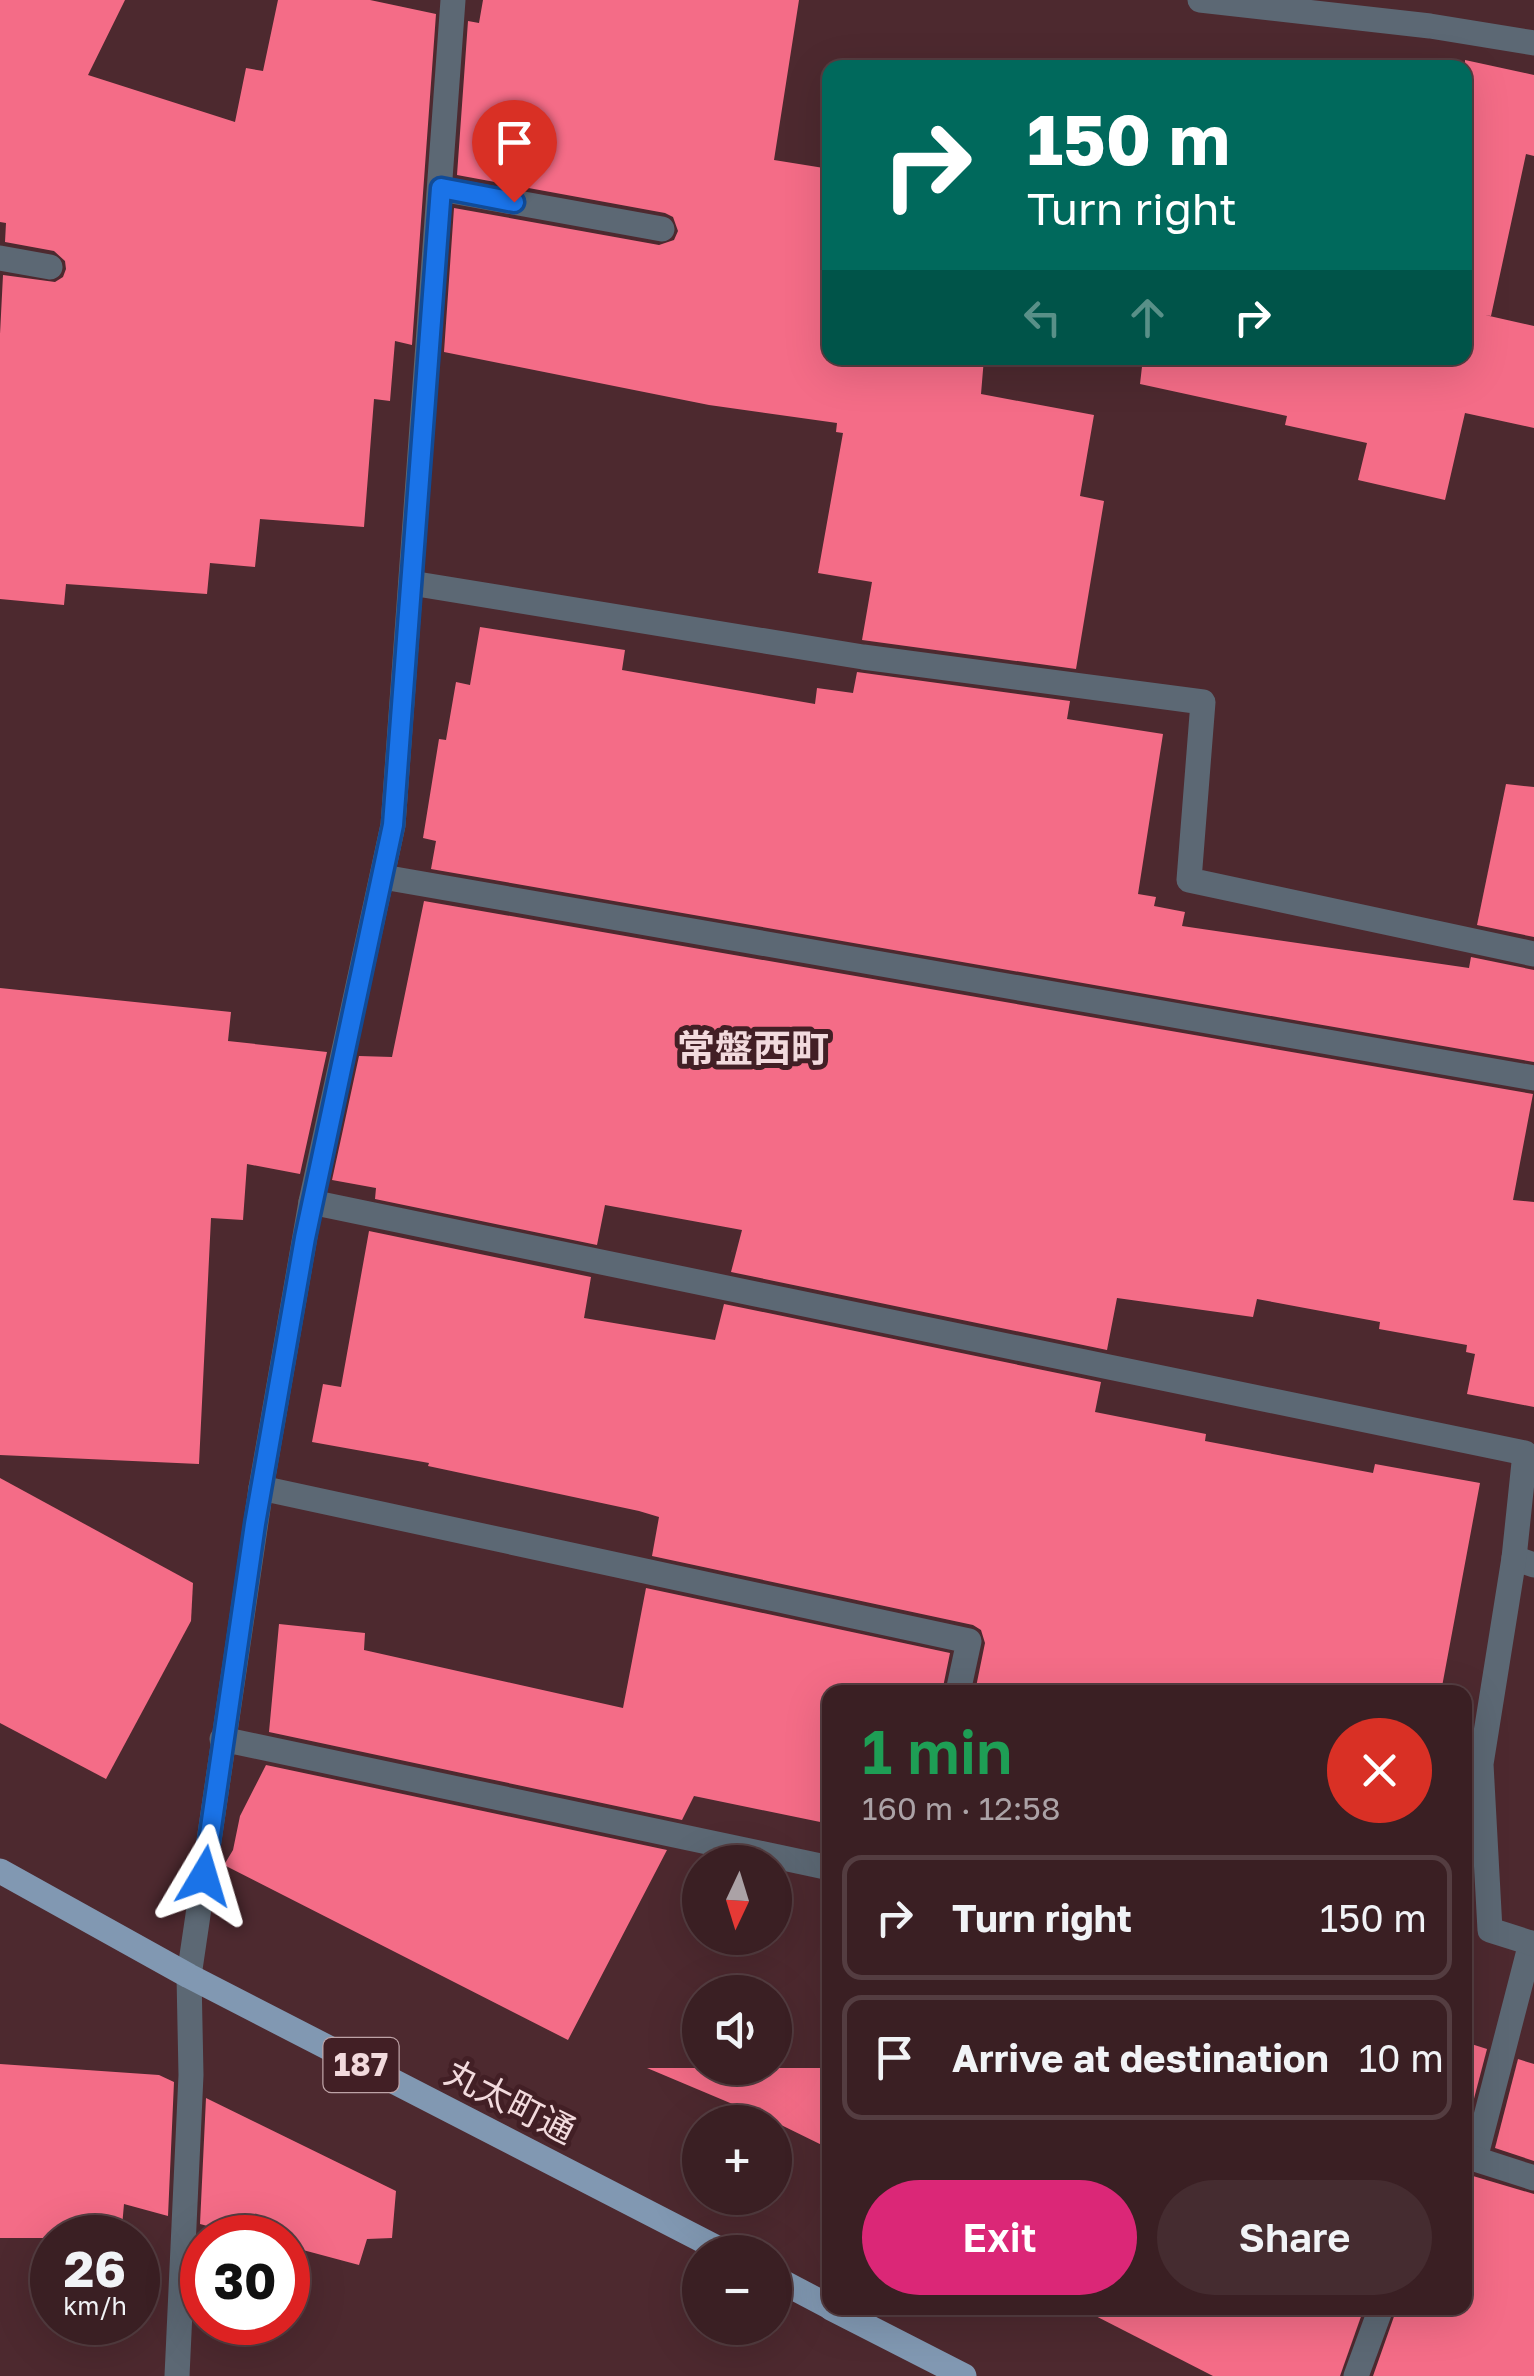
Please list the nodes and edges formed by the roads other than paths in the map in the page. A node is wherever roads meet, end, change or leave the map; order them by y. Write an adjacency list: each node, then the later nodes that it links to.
1 (453, 0): 4 (street)
2 (1200, 0): 3 (street)
3 (1534, 43)
4 (441, 188): 5 (street); 8 (street)
5 (662, 229)
6 (0, 258): 7 (street)
7 (50, 267)
8 (411, 583): 9 (street); 10 (street)
9 (384, 877): 11 (street); 12 (street)
10 (1534, 954)
11 (1534, 1078)
12 (312, 1202): 13 (street); 14 (street)
13 (261, 1488): 15 (street); 16 (street)
14 (1524, 1562): 17 (street)
15 (960, 1685)
16 (222, 1739): 18 (street); 21 (street)
17 (1473, 1763): 20 (street)
18 (822, 1866)
19 (0, 1871): 21 (main road, 丸太町通 / 187)
20 (1533, 1943): 22 (street)
21 (188, 1976): 25 (main road, 丸太町通 / 187); 30 (street)
22 (1472, 2153)
23 (1472, 2161): 24 (street)
24 (1534, 2178)
25 (692, 2235)
26 (792, 2287): 27 (main road)
27 (822, 2302)
28 (846, 2315): 31 (main road)
29 (1379, 2315): 32 (street)
30 (178, 2376)
31 (964, 2376)
32 (1356, 2376)

